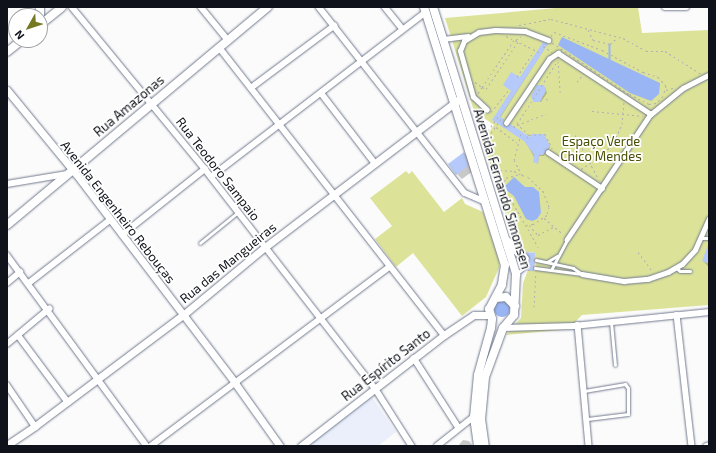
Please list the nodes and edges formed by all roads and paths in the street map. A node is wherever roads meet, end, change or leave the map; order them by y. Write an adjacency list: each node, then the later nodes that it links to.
1 (62, 7): 10 (main road)
2 (72, 7): 53 (street, Rua Teodoro Sampaio)
3 (201, 7): 20 (street)
4 (319, 7): 12 (street)
5 (386, 7): 13 (street)
6 (666, 7): 7 (street)
7 (686, 7)
8 (264, 8): 20 (main road, Rua Amazonas)
9 (428, 9): 13 (street); 19 (main road, Avenida Fernando Simonsen); 50 (main road, Avenida Fernando Simonsen)
10 (48, 18)
11 (519, 25): 14 (path)
12 (334, 26): 32 (street); 42 (street)
13 (403, 29): 32 (street)
14 (588, 29): 18 (path); 23 (path)
15 (494, 30): 17 (street); 21 (path); 22 (street)
16 (554, 32): 27 (path)
17 (468, 36): 19 (street); 35 (street)
18 (618, 38): 23 (path); 36 (path)
19 (443, 39): 50 (main road, Avenida Fernando Simonsen)
20 (228, 40): 26 (main road, Rua Amazonas)
21 (514, 40): 24 (path); 41 (path)
22 (548, 40)
23 (598, 41): 27 (path)
24 (518, 42): 28 (path); 41 (path)
25 (543, 46): 30 (path)
26 (219, 47): 42 (street); 53 (main road, Rua Amazonas)
27 (595, 47): 40 (path)
28 (539, 52)
29 (532, 54): 37 (path)
30 (557, 57): 31 (path); 45 (path); 61 (street); 66 (street); 69 (path)
31 (561, 60)
32 (362, 62): 46 (street); 71 (street)
33 (577, 71): 34 (path)
34 (583, 74): 38 (path); 39 (path)
35 (466, 76): 41 (path); 49 (street)
36 (707, 76): 61 (street)
37 (517, 77)
38 (588, 78)
39 (577, 82)
40 (618, 86)
41 (482, 87): 49 (path)
42 (251, 88): 67 (street)
43 (7, 90): 84 (street, Avenida Engenheiro Rebouças)
44 (508, 91): 57 (path)
45 (560, 92)
46 (322, 94): 67 (street); 79 (street)
47 (542, 96): 51 (path)
48 (618, 98): 52 (path)
49 (475, 99): 55 (street)
50 (458, 100): 71 (street, Rua das Mangueiras); 95 (main road, Avenida Fernando Simonsen); 108 (main road, Avenida Fernando Simonsen)
51 (548, 100)
52 (625, 101): 54 (path); 60 (path)
53 (151, 104): 82 (street, Rua Teodoro Sampaio); 84 (main road, Rua Amazonas)
54 (630, 106)
55 (487, 110)
56 (592, 111): 60 (path)
57 (493, 113)
58 (641, 113): 62 (path)
59 (546, 114): 69 (path)
60 (624, 114): 62 (path); 80 (path)
61 (651, 114): 93 (street)
62 (643, 116): 65 (path)
63 (498, 117): 73 (path)
64 (501, 119): 68 (path)
65 (642, 119)
66 (506, 123)
67 (280, 125): 90 (street); 94 (street)
68 (495, 126): 77 (path); 86 (path)
69 (518, 126): 70 (path); 74 (path)
70 (513, 127)
71 (417, 132): 79 (street, Rua das Mangueiras); 95 (street)
72 (521, 133): 77 (path)
73 (476, 134)
74 (529, 135): 76 (path); 78 (path)
75 (575, 135): 80 (path)
76 (527, 138)
77 (518, 143): 88 (path)
78 (550, 152): 93 (street)
79 (375, 163): 94 (street, Rua das Mangueiras)
80 (591, 164): 83 (path); 89 (path)
81 (576, 165): 83 (path)
82 (205, 169): 90 (street, Rua Teodoro Sampaio); 105 (street)
83 (581, 169): 85 (path)
84 (69, 172): 91 (street); 99 (street, Avenida Engenheiro Rebouças); 100 (main road, Rua Amazonas)
85 (587, 172)
86 (498, 173): 87 (path); 92 (path)
87 (519, 174): 88 (path); 92 (path)
88 (522, 175): 97 (path)
89 (592, 175)
90 (211, 178): 96 (street, Rua Teodoro Sampaio)
91 (7, 184)
92 (501, 186): 101 (path)
93 (602, 188): 109 (street)
94 (334, 195): 111 (street, Rua das Mangueiras); 120 (street)
95 (486, 202): 133 (main road, Avenida Fernando Simonsen)
96 (238, 212): 110 (lane); 111 (street, Rua Teodoro Sampaio)
97 (543, 218): 101 (path); 102 (path)
98 (709, 219): 103 (street)
99 (110, 220): 105 (street, Avenida Engenheiro Rebouças); 132 (street)
100 (7, 225)
101 (527, 225): 102 (path); 112 (path)
102 (553, 227): 104 (path)
103 (708, 228): 106 (street)
104 (562, 233)
105 (122, 235): 138 (street, Avenida Engenheiro Rebouças)
106 (702, 238): 107 (lane); 121 (street)
107 (709, 238)
108 (506, 240): 117 (main road); 126 (main road, Avenida Fernando Simonsen)
109 (567, 240): 115 (lane)
110 (200, 243)
111 (265, 247): 138 (street, Rua das Mangueiras); 141 (street, Rua Teodoro Sampaio)
112 (538, 247)
113 (638, 252): 128 (path)
114 (7, 255): 125 (street)
115 (557, 256): 118 (lane); 119 (lane)
116 (536, 260): 118 (lane)
117 (525, 261): 126 (lane)
118 (546, 262): 119 (lane)
119 (553, 264): 123 (lane); 127 (lane)
120 (389, 267): 141 (street); 146 (street)
121 (676, 268): 124 (lane); 127 (street)
122 (536, 269): 123 (lane); 129 (path)
123 (552, 270): 127 (lane)
124 (690, 271)
125 (20, 272): 131 (street); 132 (street)
126 (516, 274): 135 (main road, Avenida Fernando Simonsen)
127 (582, 274)
128 (655, 275)
129 (535, 277): 130 (path); 134 (path)
130 (537, 279)
131 (7, 283)
132 (28, 283): 136 (street)
133 (496, 298): 135 (main road); 140 (main road, Avenida Fernando Simonsen)
134 (535, 305)
135 (515, 306): 143 (main road, Avenida Fernando Simonsen)
136 (49, 309): 145 (street); 150 (street)
137 (709, 312): 139 (street)
138 (183, 315): 150 (street, Rua das Mangueiras); 151 (street, Avenida Engenheiro Rebouças)
139 (677, 315): 142 (street); 172 (street)
140 (491, 317): 143 (main road); 146 (street, Rua Espírito Santo); 157 (main road, Avenida Fernando Simonsen)
141 (320, 318): 151 (street); 153 (street, Rua Teodoro Sampaio)
142 (611, 322): 144 (street); 149 (lane)
143 (505, 325): 144 (street); 156 (main road, Avenida Fernando Simonsen)
144 (578, 325): 154 (street)
145 (18, 335): 147 (street); 155 (street)
146 (444, 335): 148 (street, Rua Espírito Santo)
147 (7, 344)
148 (414, 358): 153 (street, Rua Espírito Santo); 160 (street)
149 (615, 365)
150 (98, 379): 155 (street, Rua das Mangueiras); 163 (street)
151 (235, 383): 164 (street); 165 (street, Avenida Engenheiro Rebouças)
152 (7, 385): 159 (street)
153 (375, 388): 166 (street, Rua Espírito Santo); 167 (street, Rua Teodoro Sampaio)
154 (584, 391): 158 (street); 158 (lane)
155 (68, 402): 159 (street, Rua das Mangueiras)
156 (482, 412): 157 (street); 170 (main road, Avenida Fernando Simonsen)
157 (474, 417): 160 (street); 169 (main road, Avenida Fernando Simonsen)
158 (587, 419): 171 (street)
159 (35, 426): 161 (street, Rua das Mangueiras)
160 (459, 428): 168 (street)
161 (7, 445)
162 (709, 445): 173 (street)
163 (147, 446)
164 (151, 446)
165 (280, 446)
166 (301, 446)
167 (412, 446)
168 (437, 446)
169 (478, 446)
170 (485, 446)
171 (589, 446)
172 (692, 446)
173 (706, 446)

